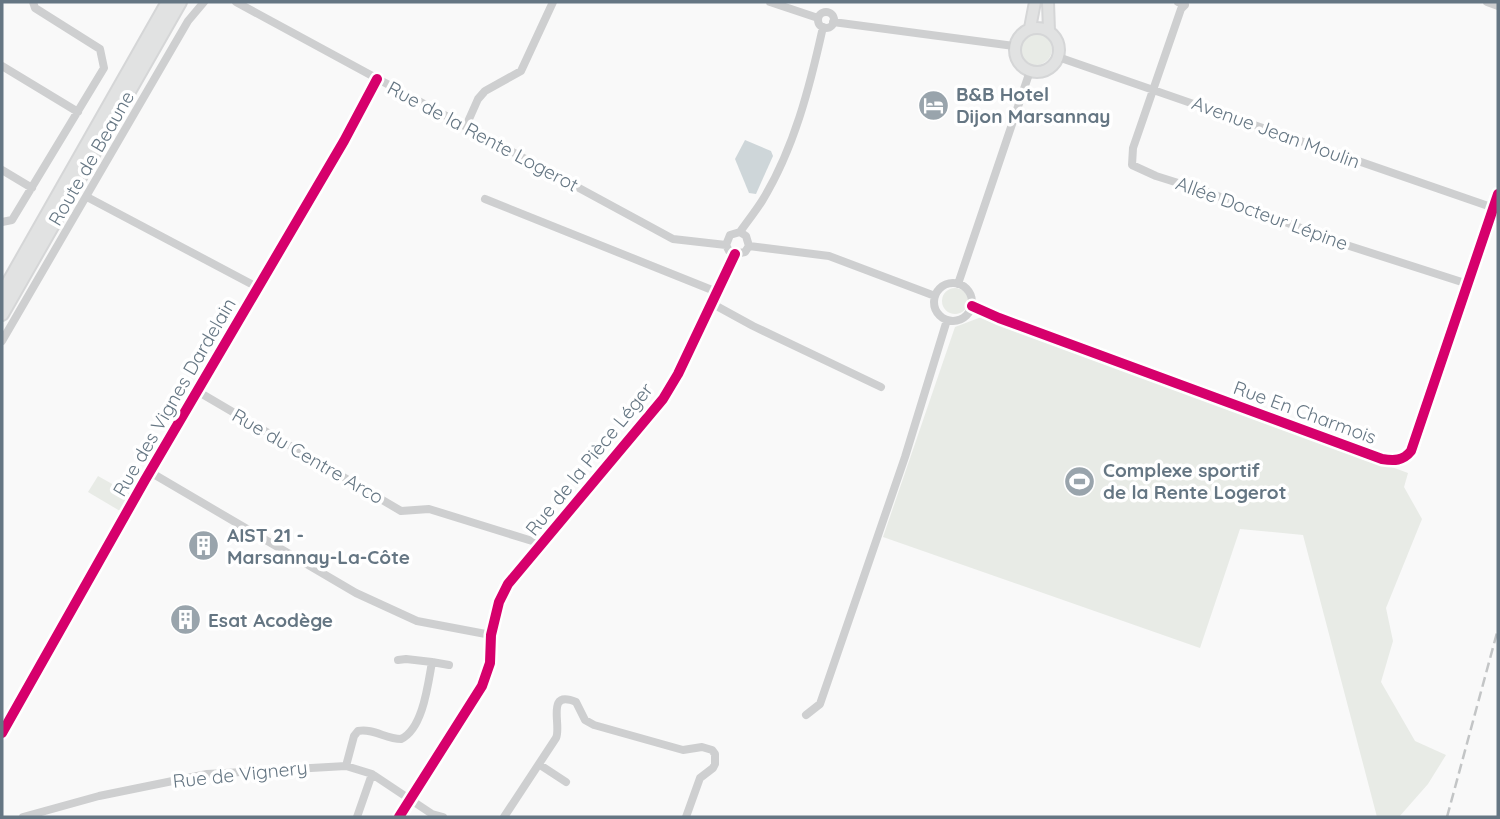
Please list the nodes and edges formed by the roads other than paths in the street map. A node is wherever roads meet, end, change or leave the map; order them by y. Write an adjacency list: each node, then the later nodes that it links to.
1 (33, 2): 26 (street)
2 (188, 2): 12 (main road)
3 (204, 2): 31 (street)
4 (236, 2): 14 (street, Rue de la Rente Logerot)
5 (250, 2): 14 (street, Rue de la Rente Logerot)
6 (553, 2): 27 (street)
7 (770, 2): 15 (street)
8 (1035, 2): 18 (street)
9 (1048, 2): 19 (street)
10 (1178, 2): 25 (street)
11 (1487, 2): 13 (street)
12 (171, 4): 43 (main road, Route de Beaune); 47 (main road, Route de Beaune)
13 (1498, 6)
14 (257, 12): 24 (street, Rue de la Rente Logerot)
15 (818, 19): 16 (street); 17 (street)
16 (834, 22): 17 (street); 20 (street)
17 (823, 27): 35 (street)
18 (1030, 28): 19 (street); 20 (street)
19 (1049, 31): 21 (street)
20 (1014, 46): 23 (street)
21 (1058, 57): 23 (street); 25 (street, Avenue Jean Moulin)
22 (2, 65): 26 (street)
23 (1031, 71): 39 (street)
24 (377, 79): 27 (street, Rue de la Rente Logerot); 41 (street, Rue des Vignes Dardelain)
25 (1152, 89): 33 (street, Avenue Jean Moulin); 40 (street, Allée Docteur Lépine)
26 (78, 111): 29 (street)
27 (466, 126): 36 (street, Rue de la Rente Logerot)
28 (2, 170): 29 (street)
29 (32, 188): 34 (street)
30 (1498, 194): 33 (street, Rue En Charmois)
31 (87, 197): 41 (street); 49 (street)
32 (485, 199): 42 (street)
33 (1494, 208): 40 (street, Rue En Charmois)
34 (2, 222)
35 (740, 232): 36 (street); 37 (street)
36 (726, 245): 38 (street)
37 (749, 246): 38 (street); 44 (street)
38 (736, 254): 42 (street, Rue de la Pièce Léger)
39 (958, 284): 44 (street); 46 (street)
40 (1468, 284): 46 (street, Rue En Charmois)
41 (257, 287): 51 (street, Rue des Vignes Dardelain)
42 (717, 292): 45 (street, Rue de la Pièce Léger)
43 (2, 294)
44 (935, 296): 48 (street)
45 (711, 303): 50 (street); 53 (street, Rue de la Pièce Léger)
46 (972, 306): 48 (street)
47 (2, 314)
48 (947, 320): 58 (street)
49 (2, 341)
50 (881, 387)
51 (197, 391): 52 (street, Rue des Vignes Dardelain); 53 (street, Rue du Centre Arco)
52 (150, 472): 54 (street); 59 (street, Rue des Vignes Dardelain)
53 (542, 544): 54 (street, Rue de la Pièce Léger)
54 (492, 635): 64 (street, Rue de la Pièce Léger)
55 (398, 660): 56 (street)
56 (432, 662): 57 (street); 61 (street)
57 (449, 665)
58 (806, 715)
59 (2, 733)
60 (540, 765): 63 (street); 69 (street); 70 (street)
61 (346, 766): 62 (street, Rue de Vignery); 65 (street, Rue de Vignery)
62 (372, 774): 64 (street, Rue de Vignery); 66 (street)
63 (566, 782)
64 (411, 798): 67 (street); 68 (street, Rue de Vignery)
65 (23, 817)
66 (356, 817)
67 (399, 817)
68 (443, 817)
69 (504, 817)
70 (686, 817)

